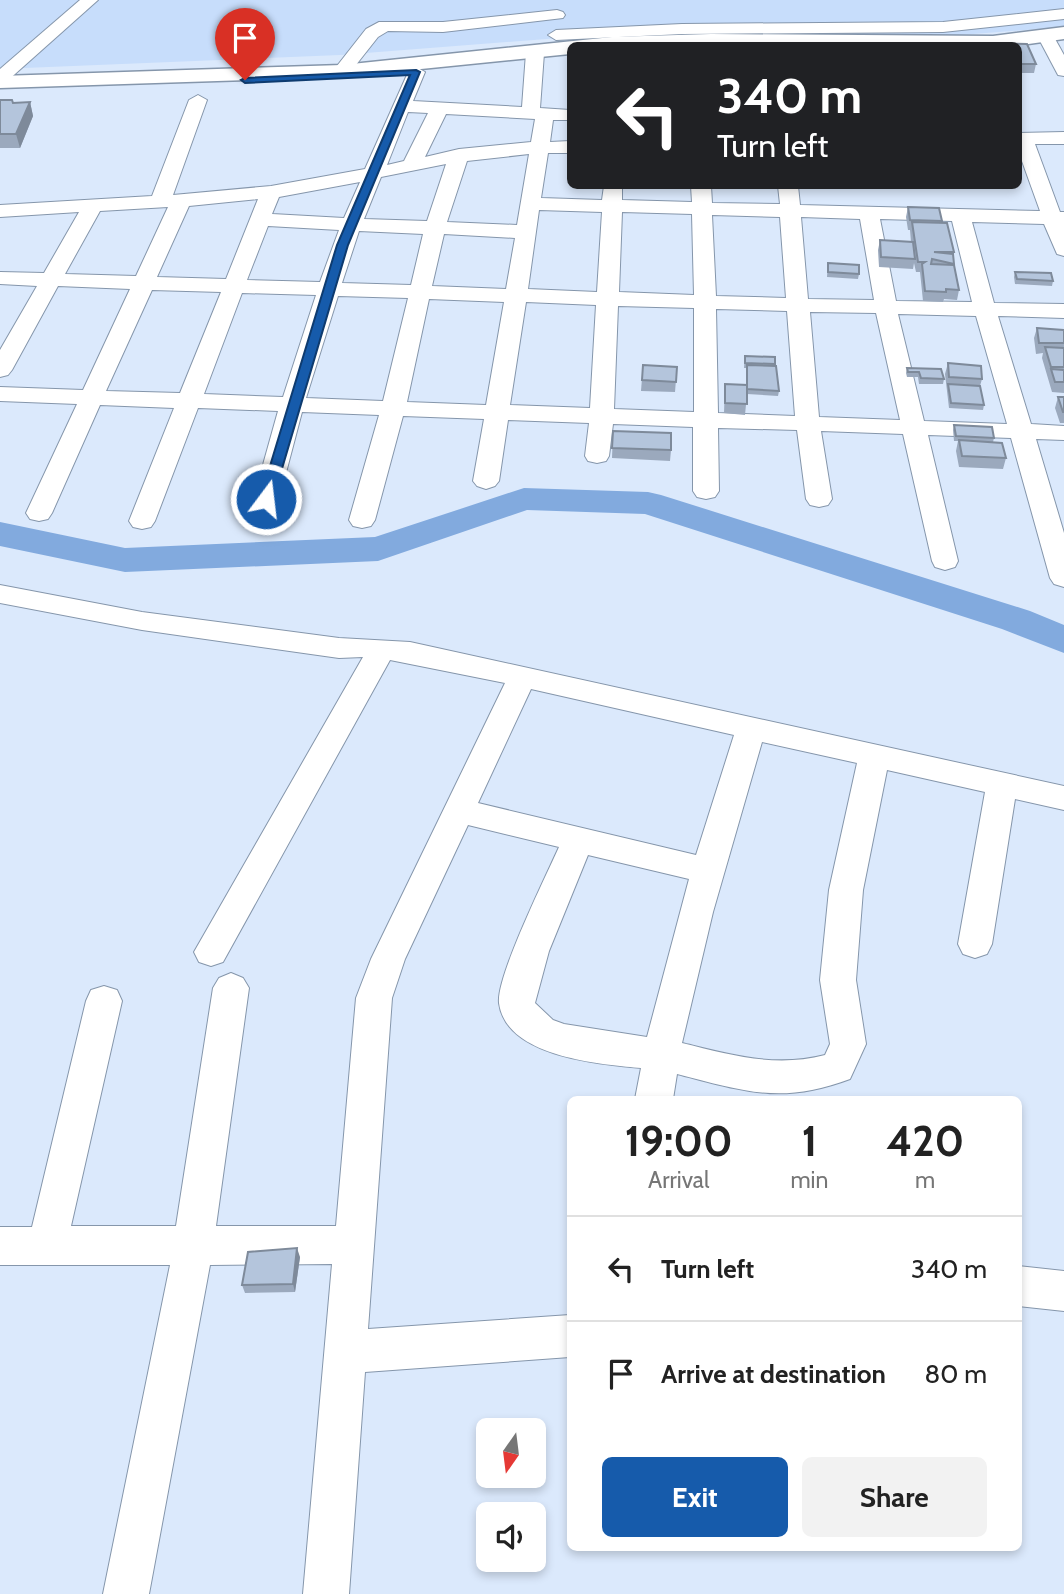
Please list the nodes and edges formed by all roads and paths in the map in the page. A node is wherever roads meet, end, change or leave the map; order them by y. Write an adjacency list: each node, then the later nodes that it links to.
1 (89, 0): 14 (street)
2 (556, 8): 10 (street); 11 (street)
3 (1064, 14): 5 (street)
4 (1059, 38): 8 (main road); 9 (main road); 12 (street)
5 (584, 42)
6 (659, 42): 7 (main road)
7 (890, 42)
8 (996, 42)
9 (1022, 43)
10 (554, 46): 11 (main road); 13 (main road); 20 (street)
11 (342, 71): 14 (main road)
12 (1064, 71)
13 (416, 72): 15 (main road); 17 (street)
14 (0, 80)
15 (0, 90)
16 (198, 100): 36 (street)
17 (401, 106): 18 (street); 31 (street)
18 (440, 108): 19 (street); 30 (street)
19 (495, 111): 20 (street); 26 (street)
20 (538, 113): 21 (street); 27 (street)
21 (567, 115)
22 (1064, 138): 23 (street)
23 (1022, 140)
24 (1022, 144): 43 (street)
25 (567, 148): 27 (street)
26 (483, 151): 27 (street); 28 (street)
27 (539, 154): 29 (street); 37 (street)
28 (459, 155): 30 (street); 46 (street)
29 (567, 161)
30 (412, 164): 31 (street)
31 (372, 172): 33 (street); 45 (street)
32 (788, 189): 39 (street)
33 (271, 191): 36 (street); 44 (street)
34 (612, 196): 35 (street); 37 (street); 56 (street)
35 (701, 197): 39 (street); 57 (street)
36 (170, 201): 38 (street); 51 (street)
37 (531, 204): 47 (street)
38 (93, 206): 40 (street); 50 (street)
39 (790, 209): 41 (street); 58 (street)
40 (1, 212)
41 (869, 212): 42 (street); 59 (street)
42 (960, 214): 43 (street); 60 (street)
43 (1057, 218): 48 (street)
44 (260, 220): 45 (street); 52 (street)
45 (350, 224): 46 (street); 53 (street)
46 (435, 228): 47 (street); 54 (street)
47 (526, 232): 55 (street)
48 (1064, 250)
49 (0, 278): 50 (street)
50 (51, 280): 51 (street); 62 (street)
51 (145, 284): 52 (street); 64 (street)
52 (234, 287): 53 (street); 65 (street)
53 (328, 290): 54 (street); 66 (street)
54 (422, 292): 55 (street); 67 (street)
55 (517, 294): 56 (street); 68 (street)
56 (608, 298): 57 (street); 69 (street)
57 (705, 301): 58 (street); 70 (street)
58 (797, 305): 59 (street); 71 (street)
59 (886, 308): 60 (street); 72 (street)
60 (985, 309): 61 (street); 73 (street)
61 (1064, 311)
62 (0, 370)
63 (0, 394): 64 (street)
64 (91, 398): 65 (street); 79 (street)
65 (190, 401): 66 (street); 81 (street)
66 (292, 405): 67 (street); 82 (street)
67 (393, 409): 68 (street); 80 (street)
68 (498, 413): 69 (street); 76 (street)
69 (602, 416): 70 (street); 75 (street)
70 (705, 421): 71 (street); 77 (street)
71 (808, 424): 72 (street); 78 (street)
72 (912, 428): 73 (street); 83 (street)
73 (1021, 431): 74 (street); 84 (street)
74 (1064, 433)
75 (597, 456)
76 (486, 481)
77 (706, 491)
78 (818, 499)
79 (39, 513)
80 (362, 520)
81 (142, 521)
82 (260, 522)
83 (945, 561)
84 (1064, 578)
85 (0, 594): 86 (street)
86 (377, 656): 87 (street); 97 (street)
87 (518, 686): 88 (street); 92 (street)
88 (749, 737): 89 (street); 95 (street)
89 (872, 764): 90 (street); 100 (street)
90 (1000, 793): 91 (street); 93 (street); 96 (street)
91 (1064, 798)
92 (460, 811): 94 (street); 103 (street)
93 (1064, 818)
94 (578, 840): 95 (street); 100 (street)
95 (708, 871): 100 (street)
96 (975, 944)
97 (211, 952)
98 (231, 988): 102 (street)
99 (104, 1001): 105 (street)
100 (661, 1054): 101 (street)
101 (654, 1096)
102 (192, 1245): 103 (street); 105 (street); 110 (street)
103 (353, 1245): 109 (street)
104 (0, 1246): 105 (street)
105 (47, 1246)
106 (1022, 1286): 107 (street)
107 (1064, 1291)
108 (567, 1336): 109 (street)
109 (345, 1352): 111 (street)
110 (126, 1594)
111 (326, 1594)

